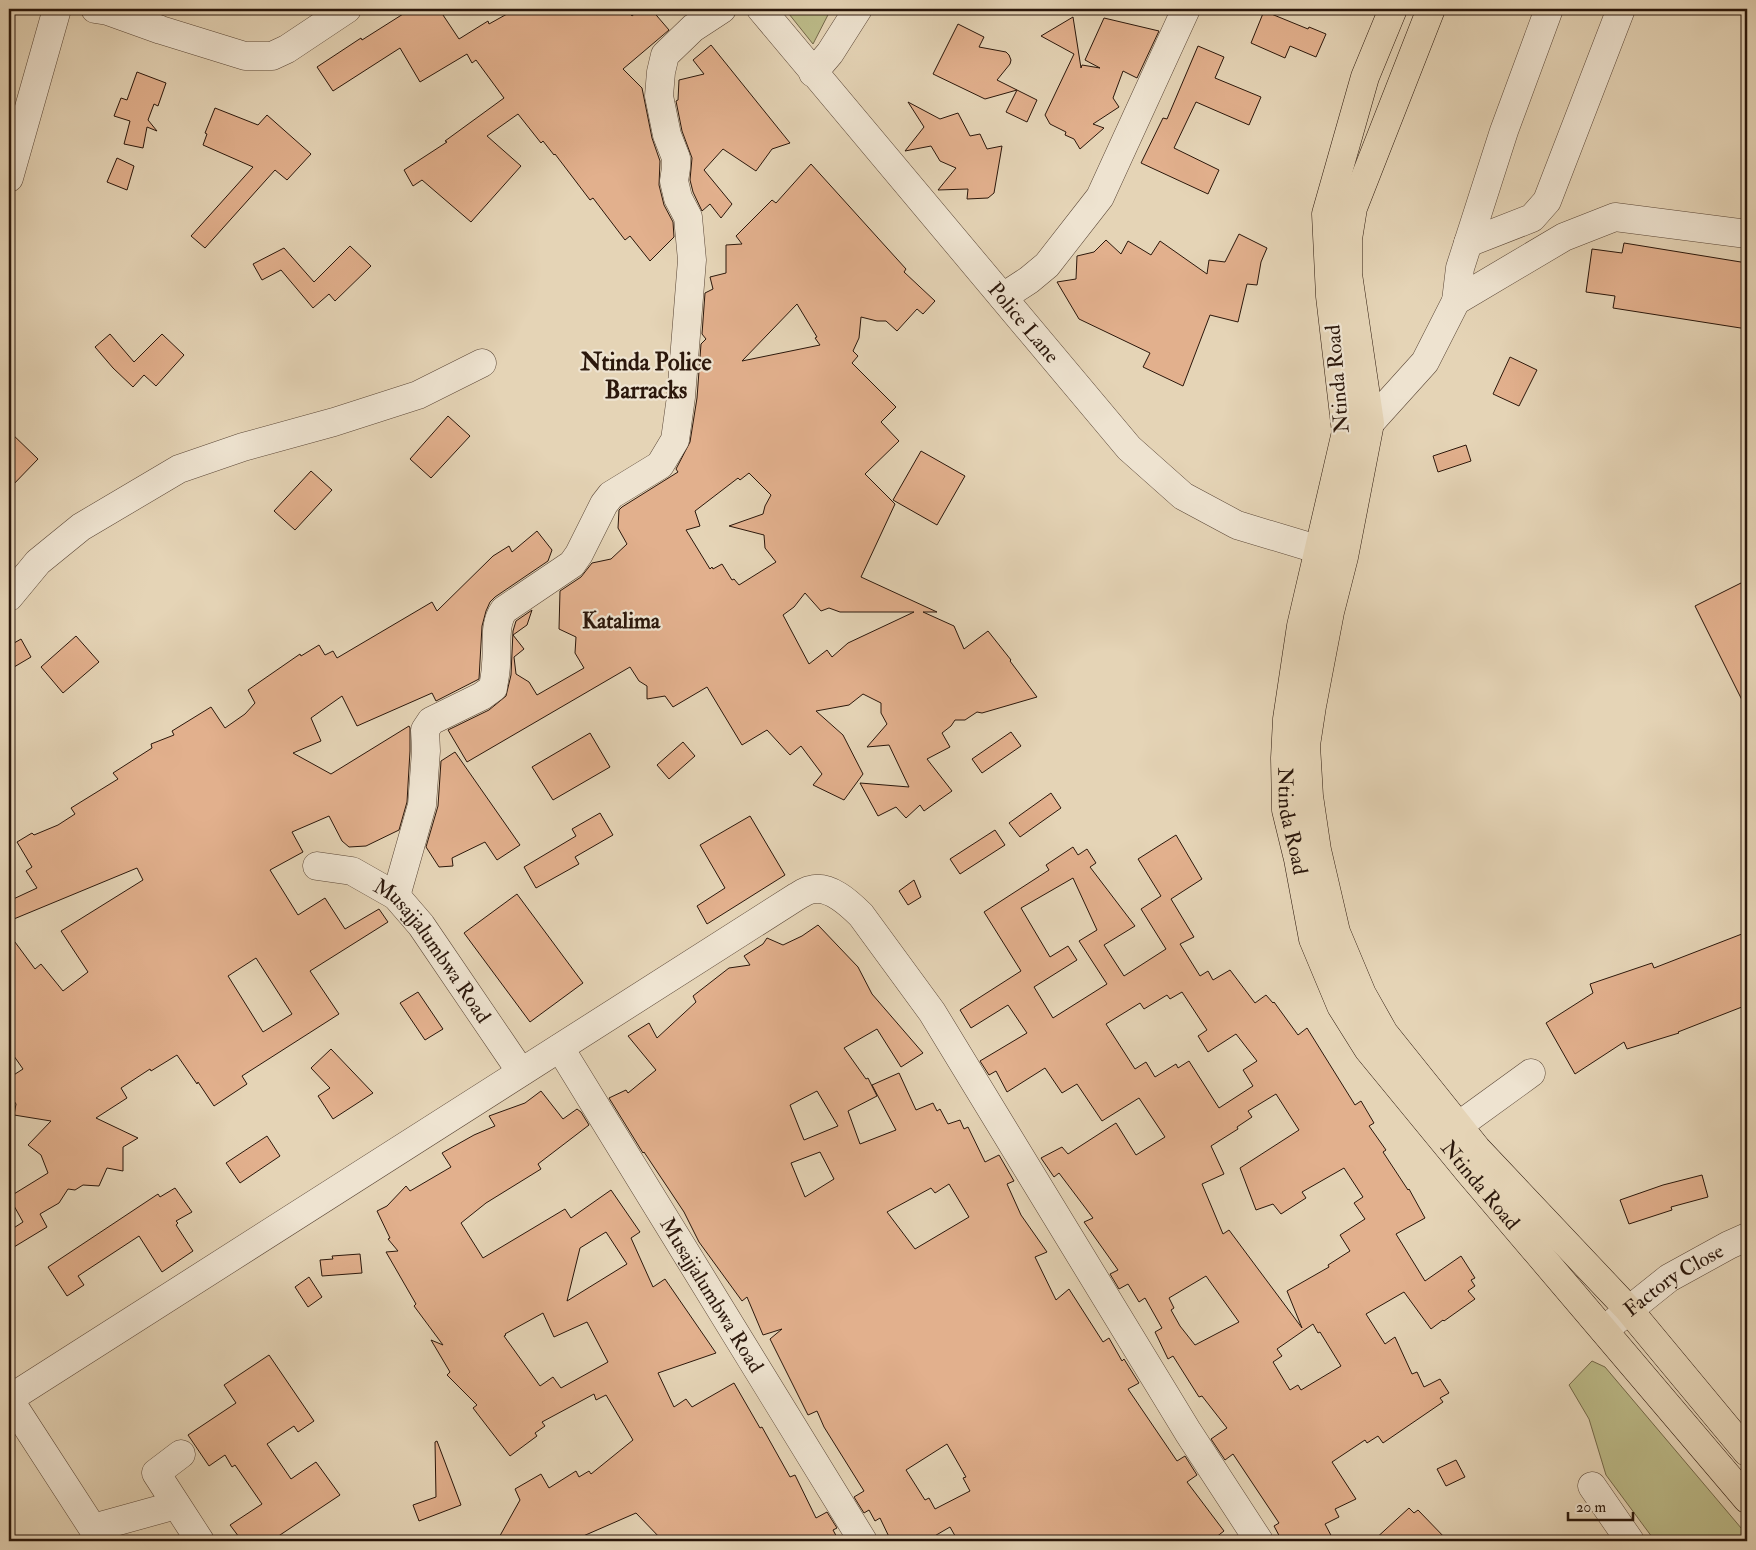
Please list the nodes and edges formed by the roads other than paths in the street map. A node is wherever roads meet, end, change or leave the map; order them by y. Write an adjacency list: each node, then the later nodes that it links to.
1 (57, 9): 13 (street)
2 (95, 9): 3 (street)
3 (347, 9)
4 (722, 9): 24 (street)
5 (761, 9): 12 (street, Police Lane)
6 (858, 9): 12 (street)
7 (1186, 9): 16 (street)
8 (1393, 9): 20 (main road, Ntinda Road)
9 (1431, 9): 19 (main road, Ntinda Road)
10 (1549, 9): 15 (street)
11 (1621, 9): 15 (street)
12 (813, 73): 16 (street, Police Lane)
13 (9, 178)
14 (1747, 234): 17 (street)
15 (1468, 243): 17 (street)
16 (1003, 297): 20 (street, Police Lane)
17 (1456, 301): 19 (street)
18 (482, 363): 22 (street)
19 (1370, 423): 21 (main road, Ntinda Road)
20 (1318, 550): 21 (street, Police Lane); 31 (main road, Ntinda Road)
21 (1344, 557): 28 (main road, Ntinda Road)
22 (9, 597)
23 (317, 866): 24 (street, Musajjalumbwa Road)
24 (396, 896): 26 (street, Musajjalumbwa Road)
25 (560, 1048): 26 (street); 40 (street, Musajjalumbwa Road); 41 (street)
26 (521, 1072): 32 (street)
27 (1531, 1073): 28 (street)
28 (1458, 1126): 30 (main road, Ntinda Road)
29 (1747, 1237): 30 (street, Factory Close)
30 (1629, 1310): 31 (street, Factory Close); 33 (main road, Ntinda Road)
31 (1604, 1330): 36 (main road, Ntinda Road)
32 (9, 1399): 38 (street)
33 (1747, 1452)
34 (181, 1454): 37 (street)
35 (1592, 1486): 42 (street)
36 (1747, 1499)
37 (176, 1505): 38 (street); 39 (street)
38 (97, 1534)
39 (200, 1541)
40 (864, 1541)
41 (1259, 1541)
42 (1630, 1541)

